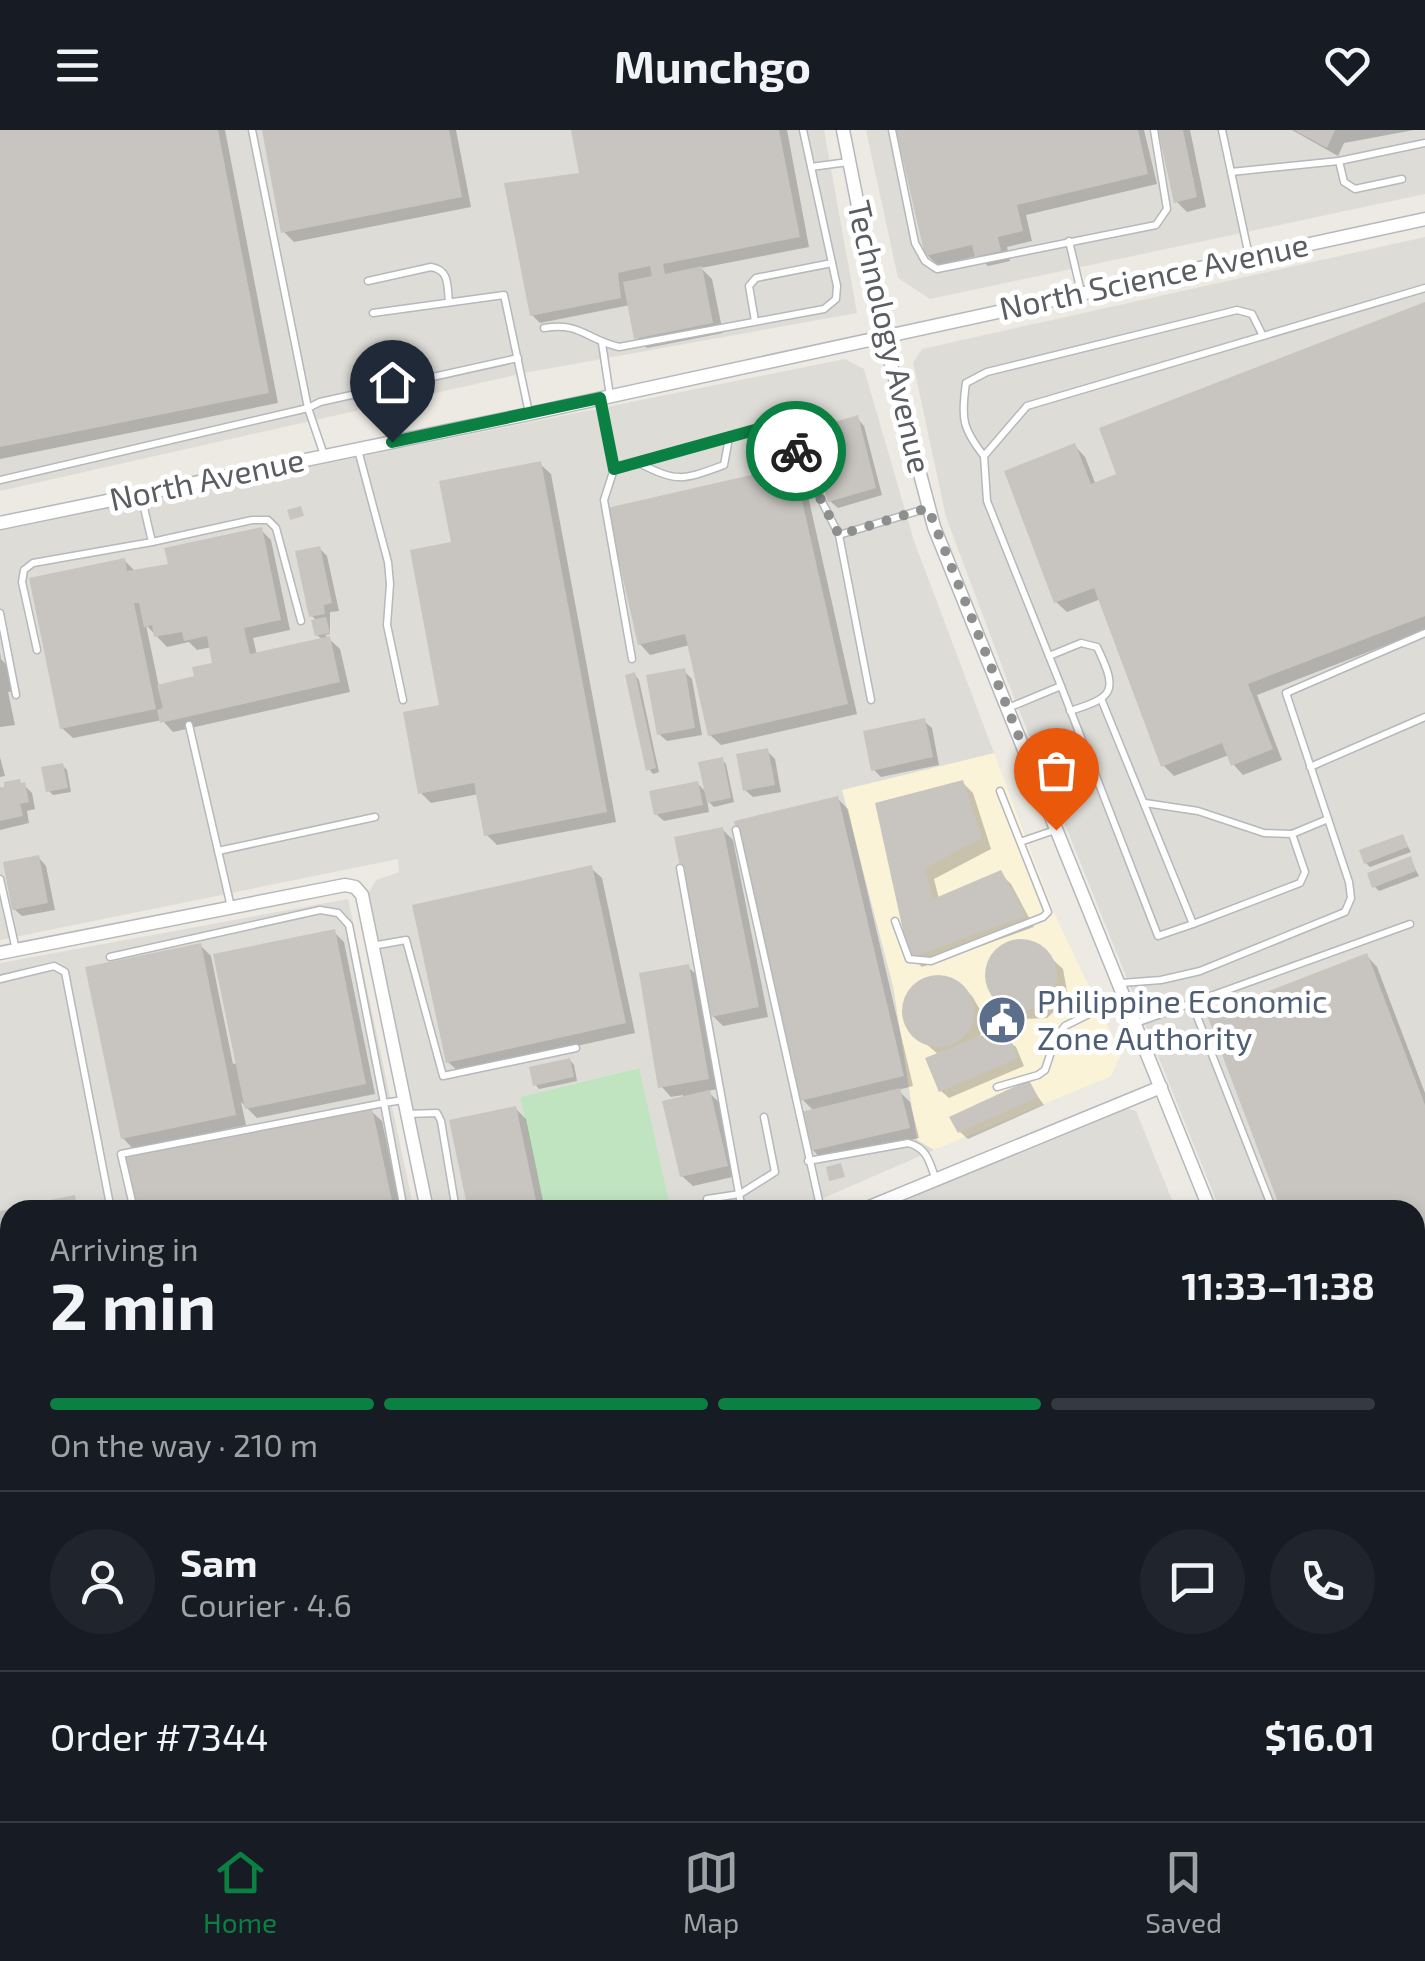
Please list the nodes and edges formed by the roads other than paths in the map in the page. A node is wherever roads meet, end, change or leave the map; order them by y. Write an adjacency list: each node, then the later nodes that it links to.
1 (252, 130): 29 (lane)
2 (803, 130): 10 (lane)
3 (843, 130): 9 (street, Technology Avenue)
4 (892, 130): 14 (lane)
5 (1154, 130): 14 (lane)
6 (1222, 130): 11 (lane)
7 (1425, 143): 8 (lane)
8 (1338, 160): 11 (lane); 12 (lane)
9 (849, 162): 10 (lane); 25 (street, Technology Avenue)
10 (811, 167): 16 (lane)
11 (1231, 172): 15 (lane)
12 (1402, 179)
13 (1425, 220): 15 (street, North Science Avenue)
14 (1069, 242): 19 (lane)
15 (1249, 257): 19 (street, North Science Avenue)
16 (832, 263): 22 (lane); 22 (lane)
17 (368, 282): 20 (lane)
18 (1425, 288): 24 (lane)
19 (1081, 292): 25 (street, North Science Avenue)
20 (449, 302): 21 (lane); 27 (lane)
21 (372, 313)
22 (755, 322): 26 (lane)
23 (544, 328): 26 (lane)
24 (1262, 336): 34 (lane); 34 (lane)
25 (884, 337): 28 (street, North Avenue); 39 (street, Technology Avenue)
26 (602, 343): 28 (lane)
27 (518, 358): 29 (lane); 30 (lane)
28 (605, 397): 30 (street, North Avenue); 36 (lane)
29 (308, 408): 33 (lane); 37 (lane)
30 (529, 414): 32 (street, North Avenue)
31 (730, 438): 35 (lane); 35 (lane); 41 (lane)
32 (358, 449): 33 (street, North Avenue); 51 (lane)
33 (324, 456): 38 (street, North Avenue)
34 (984, 456): 47 (lane)
35 (638, 462): 36 (lane)
36 (614, 469): 48 (lane)
37 (0, 480)
38 (141, 494): 40 (street, North Avenue); 42 (lane)
39 (928, 508): 41 (lane); 54 (street, Technology Avenue)
40 (0, 523)
41 (839, 535): 52 (lane)
42 (152, 542): 44 (lane); 46 (lane)
43 (0, 613): 50 (lane)
44 (301, 621)
45 (1425, 634): 58 (lane)
46 (37, 650)
47 (1049, 656): 49 (lane); 53 (lane)
48 (632, 659)
49 (1061, 686): 54 (lane); 55 (lane)
50 (16, 695)
51 (403, 700)
52 (871, 700)
53 (1102, 701): 55 (lane); 60 (lane)
54 (1007, 708): 64 (street, Technology Avenue)
55 (1070, 711): 72 (lane)
56 (1425, 717): 58 (lane)
57 (189, 725): 67 (lane)
58 (1310, 767): 62 (lane)
59 (1000, 791): 66 (lane)
60 (1144, 803): 65 (lane); 72 (lane)
61 (375, 818): 67 (lane)
62 (1328, 820): 65 (lane); 79 (lane)
63 (736, 830): 88 (lane)
64 (1056, 830): 66 (lane); 79 (street, Technology Avenue)
65 (1292, 834): 72 (lane)
66 (1023, 842): 71 (lane)
67 (218, 850): 70 (lane)
68 (680, 868): 90 (lane)
69 (0, 878): 75 (lane)
70 (232, 908): 74 (street); 75 (street)
71 (896, 921)
72 (1193, 924)
73 (1410, 924): 80 (lane)
74 (371, 946): 82 (lane); 86 (street)
75 (16, 950): 76 (street)
76 (0, 953)
77 (110, 957): 85 (lane)
78 (0, 979): 92 (lane)
79 (1122, 990): 81 (street, Technology Avenue); 83 (lane)
80 (1191, 1001): 81 (lane); 101 (lane)
81 (1135, 1023): 84 (street, Technology Avenue)
82 (576, 1048)
83 (997, 1087)
84 (1161, 1088): 89 (street); 100 (street, Technology Avenue)
85 (384, 1103): 86 (lane); 93 (lane); 94 (lane)
86 (404, 1107): 95 (street); 96 (lane)
87 (764, 1118): 90 (lane)
88 (808, 1161): 89 (lane); 98 (lane)
89 (936, 1180): 99 (street)
90 (740, 1194): 91 (lane); 97 (lane)
91 (707, 1199)
92 (108, 1200)
93 (132, 1200)
94 (402, 1200)
95 (425, 1200)
96 (454, 1200)
97 (741, 1200)
98 (818, 1200)
99 (887, 1200)
100 (1206, 1200)
101 (1269, 1200)

